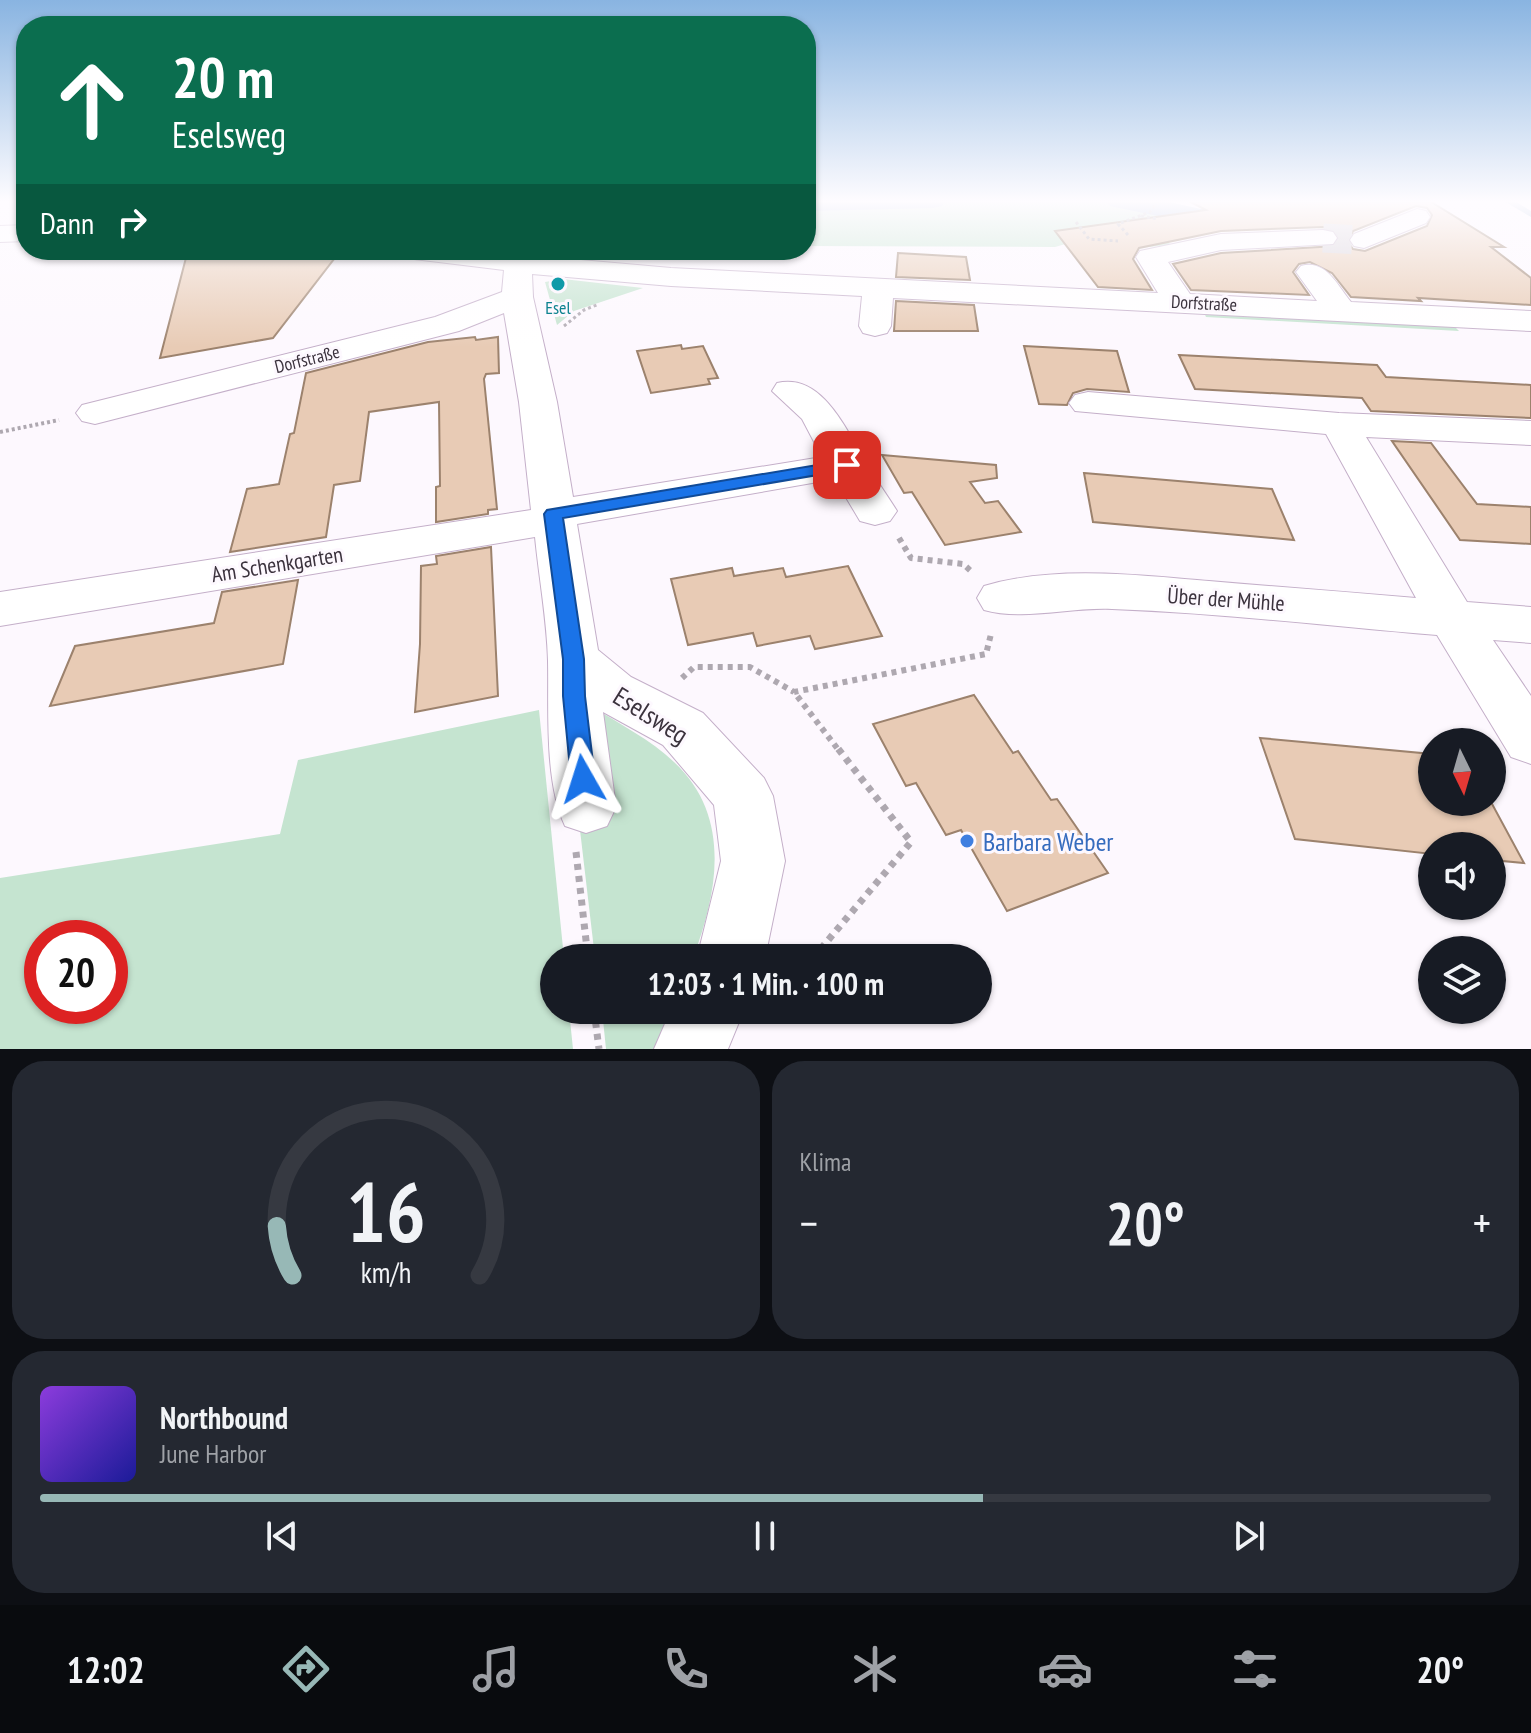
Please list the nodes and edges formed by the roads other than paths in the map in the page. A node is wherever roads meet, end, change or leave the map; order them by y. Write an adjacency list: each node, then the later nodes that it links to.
1 (1188, 249): 6 (street)
2 (468, 260): 3 (street, Dorfstraße)
3 (527, 271): 5 (street, Dorfstraße); 12 (street, Dorfstraße); 17 (street)
4 (1311, 272): 7 (street)
5 (878, 287): 6 (street, Dorfstraße); 9 (street)
6 (1180, 302): 7 (street, Dorfstraße)
7 (1341, 310): 8 (street, Dorfstraße)
8 (1531, 321)
9 (875, 326)
10 (790, 391): 15 (street)
11 (1088, 403): 13 (street)
12 (95, 413)
13 (1339, 424): 14 (street); 20 (street)
14 (1531, 433)
15 (847, 465): 16 (street); 17 (street)
16 (875, 511)
17 (554, 517): 19 (street, Am Schenkgarten); 22 (street)
18 (1001, 598): 20 (street, Über der Mühle)
19 (0, 609)
20 (1451, 617): 21 (street, Über der Mühle); 23 (street)
21 (1531, 625)
22 (574, 659): 24 (street); 25 (street, Eselsweg)
23 (1531, 741)
24 (586, 807)
25 (734, 944)
26 (702, 1024): 27 (street)
27 (691, 1049)

